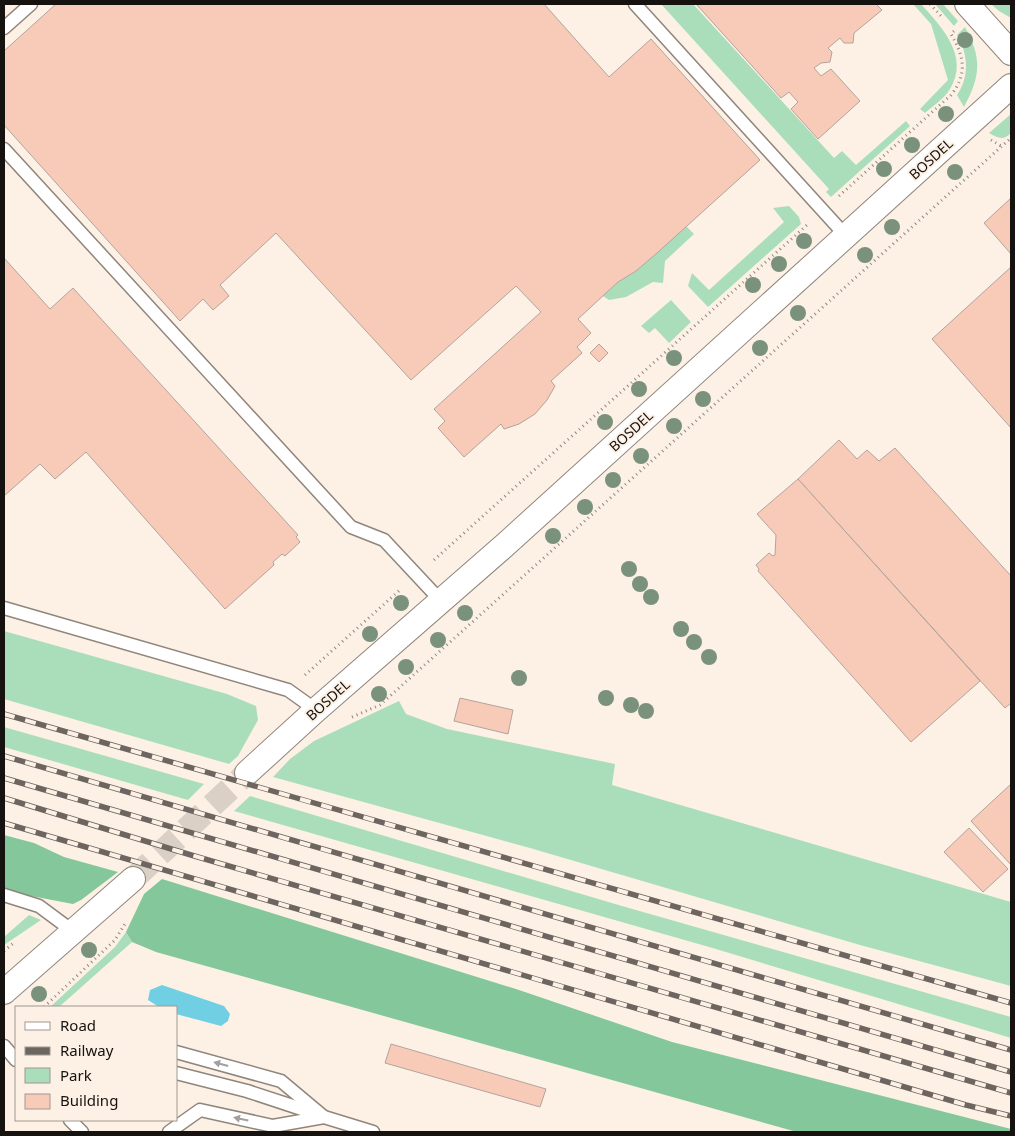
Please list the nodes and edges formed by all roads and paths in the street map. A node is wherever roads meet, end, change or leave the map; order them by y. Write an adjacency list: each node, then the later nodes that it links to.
1 (31, 4): 4 (lane)
2 (635, 4): 10 (lane)
3 (966, 4): 6 (street)
4 (4, 28)
5 (957, 29): 10 (path)
6 (1011, 53)
7 (1011, 86): 11 (street, BOSDEL)
8 (1011, 138): 17 (path)
9 (4, 149): 12 (lane)
10 (823, 211): 11 (lane); 12 (path)
11 (846, 236): 13 (street, BOSDEL)
12 (417, 575): 13 (lane); 15 (path)
13 (441, 601): 16 (street, BOSDEL)
14 (4, 608): 15 (lane)
15 (288, 690): 16 (lane)
16 (316, 710): 18 (street, BOSDEL)
17 (356, 716)
18 (248, 773)
19 (133, 878): 22 (street)
20 (4, 895): 22 (lane)
21 (122, 931): 24 (path)
22 (74, 932): 23 (street)
23 (4, 992)
24 (45, 1006)
25 (4, 1046): 27 (lane)
26 (178, 1053): 29 (lane, one-way to 26)
27 (15, 1059)
28 (178, 1074): 29 (lane)
29 (324, 1117): 32 (lane, one-way to 32); 33 (lane)
30 (71, 1121): 31 (lane)
31 (82, 1132)
32 (169, 1132)
33 (373, 1132)

